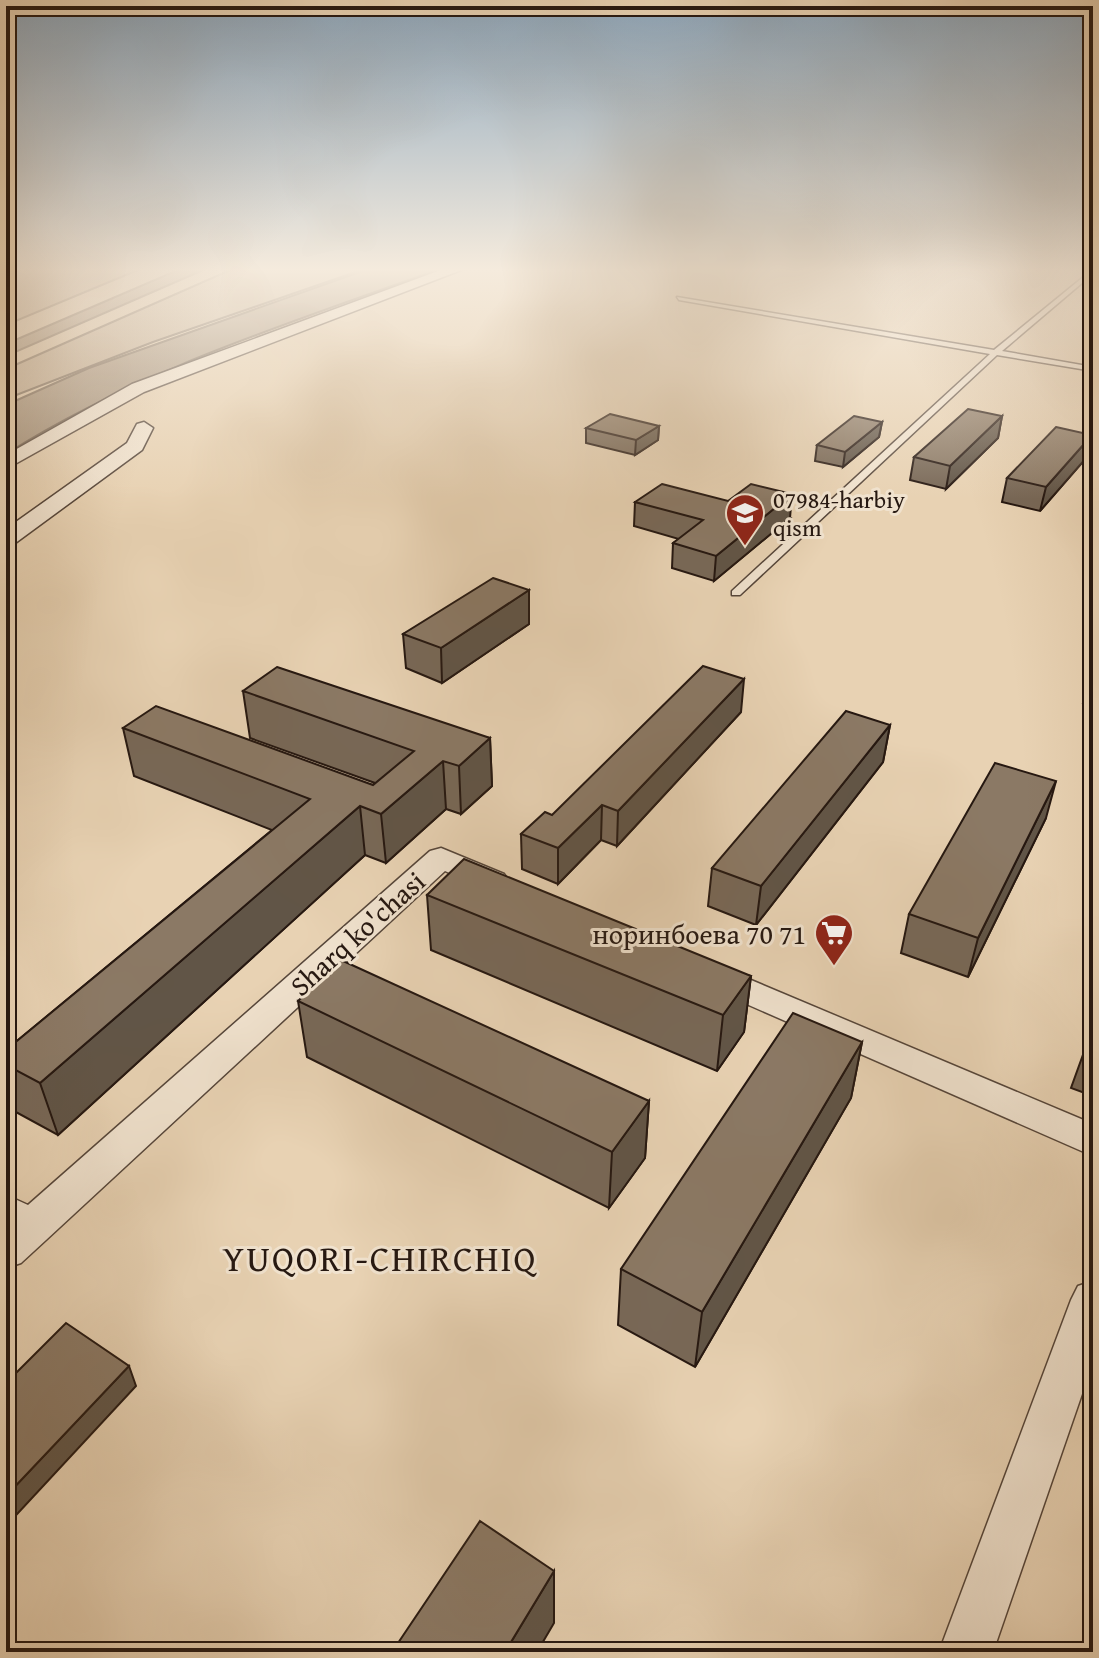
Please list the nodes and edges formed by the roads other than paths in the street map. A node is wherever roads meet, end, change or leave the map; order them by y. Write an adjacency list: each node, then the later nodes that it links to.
1 (255, 344): 7 (street)
2 (951, 344): 4 (lane)
3 (1005, 344): 4 (lane)
4 (996, 352): 5 (lane); 9 (lane)
5 (1093, 369)
6 (144, 428): 8 (street)
7 (6, 463)
8 (6, 539)
9 (736, 593)
10 (528, 896): 13 (street, Sharq ko'chasi)
11 (687, 965): 12 (street)
12 (1093, 1141)
13 (14, 1230)
14 (1093, 1300): 15 (street)
15 (966, 1652)

